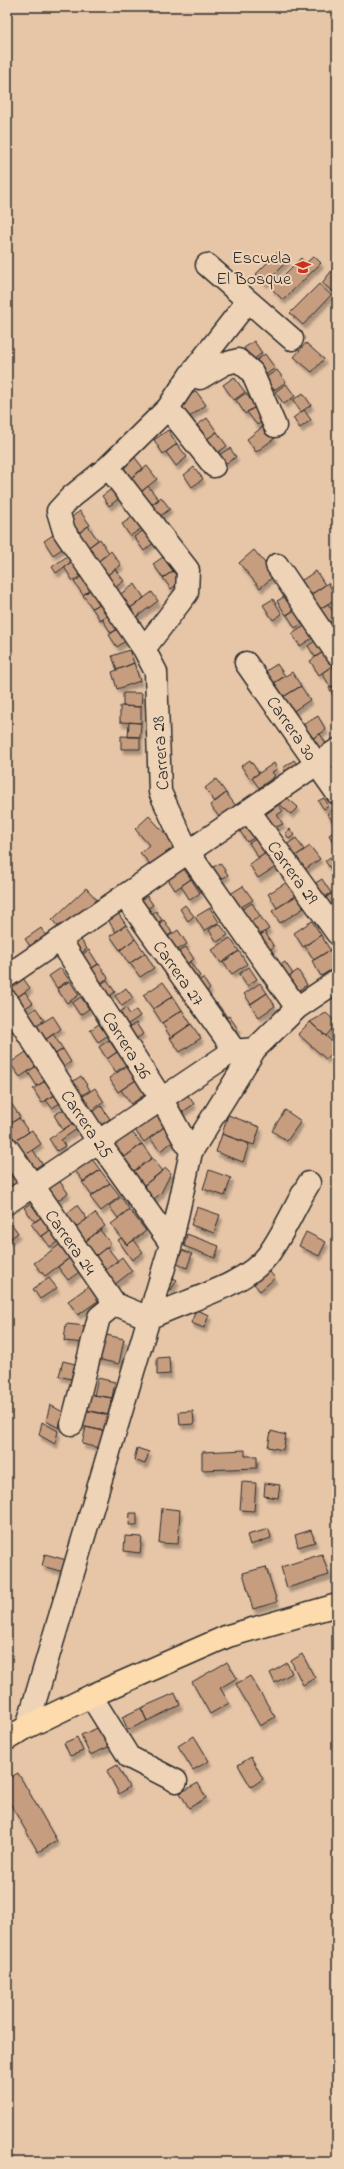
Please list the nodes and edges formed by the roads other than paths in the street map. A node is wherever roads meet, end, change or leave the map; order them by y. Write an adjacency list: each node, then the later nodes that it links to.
1 (207, 265): 2 (street)
2 (248, 300): 3 (street); 4 (street)
3 (292, 338)
4 (190, 375): 5 (street); 6 (street)
5 (168, 408): 7 (street); 8 (street)
6 (275, 426)
7 (214, 466)
8 (108, 467): 10 (street); 10 (street, Carrera 28)
9 (277, 566): 11 (street)
10 (144, 649): 17 (street, Carrera 28)
11 (337, 654)
12 (246, 663): 14 (street, Carrera 30)
13 (337, 750): 14 (street)
14 (317, 764): 15 (street, Carrera 30); 16 (street)
15 (337, 793)
16 (249, 811): 17 (street); 19 (street, Carrera 29)
17 (188, 852): 18 (street); 24 (street, Carrera 28)
18 (125, 896): 20 (street); 25 (street, Carrera 27)
19 (337, 933)
20 (60, 940): 21 (street); 26 (street, Carrera 26)
21 (7, 976)
22 (337, 981): 24 (street)
23 (7, 1001): 27 (street, Carrera 25)
24 (297, 1008): 25 (street)
25 (244, 1055): 26 (street); 29 (street)
26 (162, 1100): 27 (street); 29 (street, Carrera 26)
27 (98, 1141): 31 (street); 33 (street, Carrera 25)
28 (7, 1148): 31 (street, Carrera 24)
29 (191, 1152): 33 (street)
30 (309, 1183): 35 (street)
31 (32, 1186): 32 (street); 34 (street, Carrera 24)
32 (7, 1203)
33 (171, 1244): 35 (street)
34 (115, 1304): 35 (street); 36 (street)
35 (150, 1318): 39 (street)
36 (72, 1424)
37 (337, 1605): 38 (main road)
38 (91, 1696): 39 (main road); 41 (street)
39 (27, 1726): 40 (main road)
40 (7, 1738)
41 (176, 1781)

